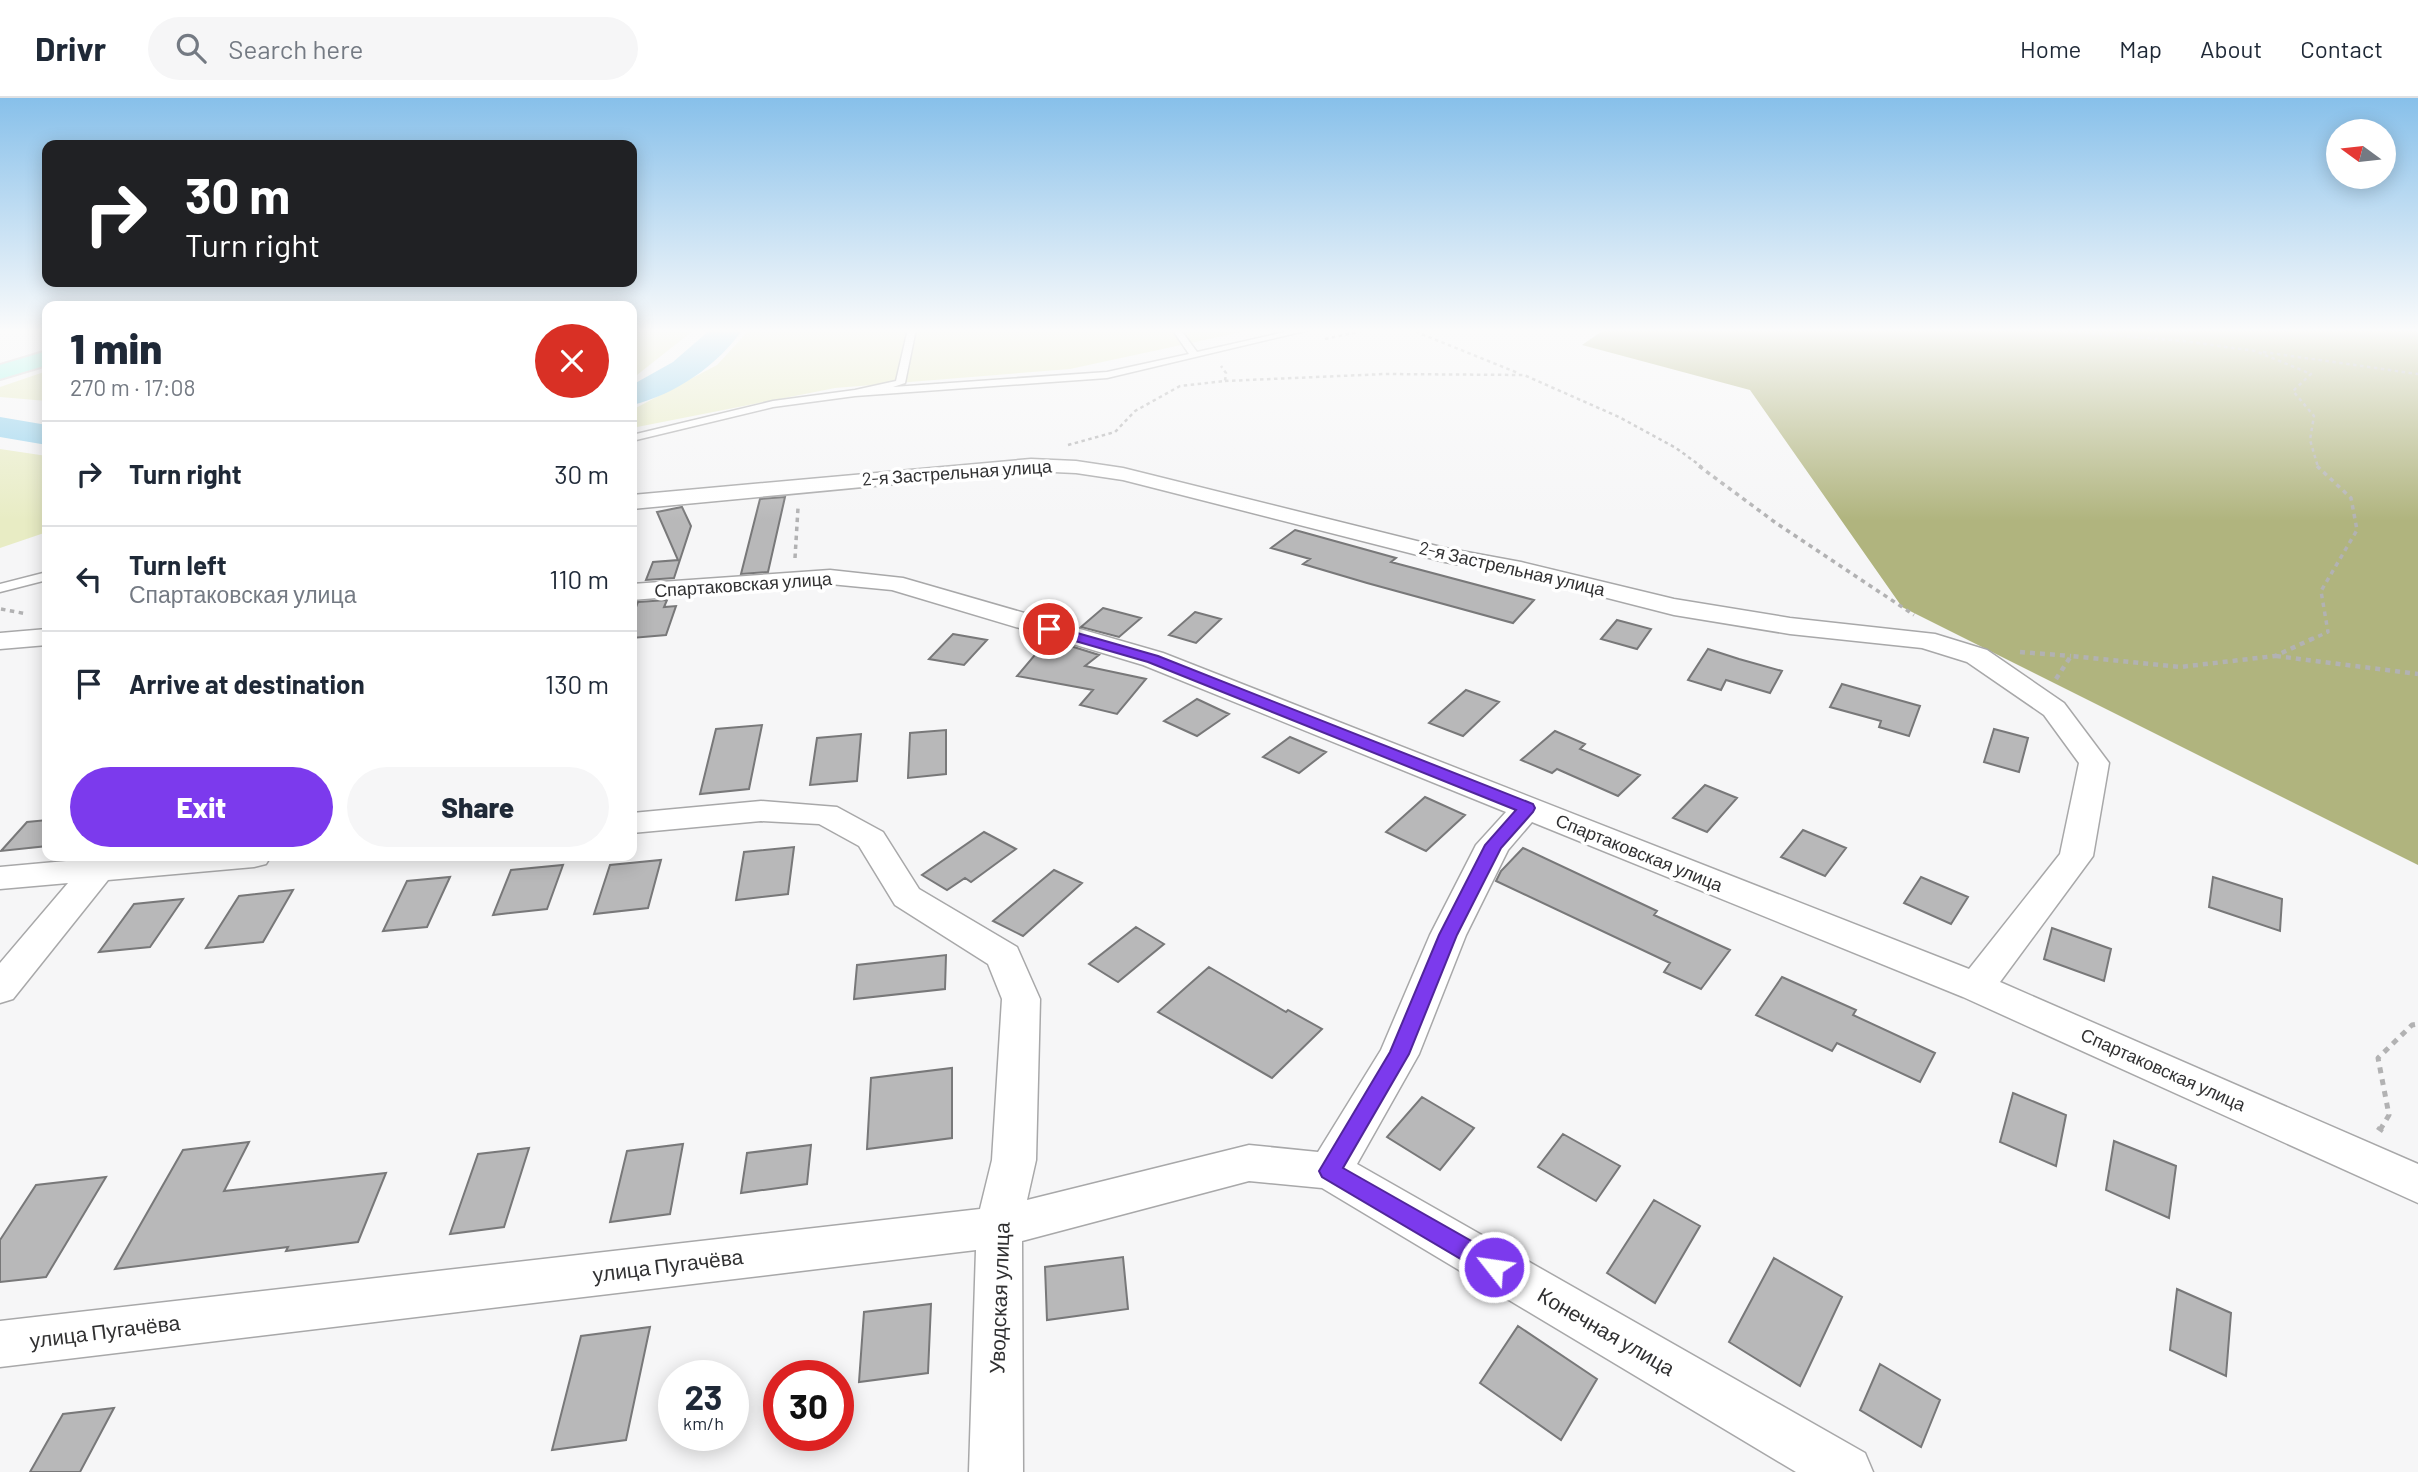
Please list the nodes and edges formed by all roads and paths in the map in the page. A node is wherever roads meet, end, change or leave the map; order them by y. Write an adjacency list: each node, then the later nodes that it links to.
1 (855, 393): 5 (lane)
2 (1167, 393): 6 (path)
3 (1564, 393): 13 (path)
4 (2295, 393): 16 (path)
5 (637, 437)
6 (1031, 465): 7 (street, 2-я Застрельная улица); 18 (street, 2-я Застрельная улица)
7 (800, 485): 8 (street, 2-я Застрельная улица); 10 (path)
8 (637, 501)
9 (42, 577): 11 (lane)
10 (793, 580): 12 (street, Спартаковская улица); 19 (street, Спартаковская улица)
11 (0, 588)
12 (637, 592)
13 (1923, 621)
14 (42, 637): 15 (street)
15 (0, 640)
16 (2275, 656): 17 (path); 18 (path)
17 (2418, 674)
18 (2041, 700): 24 (street, 2-я Застрельная улица)
19 (1527, 808): 24 (street, Спартаковская улица); 28 (street)
20 (637, 823): 30 (street, Уводская улица)
21 (147, 861): 22 (street)
22 (104, 863): 23 (street); 25 (street)
23 (0, 878)
24 (1976, 987): 27 (street, Спартаковская улица)
25 (0, 989)
26 (2416, 1025): 27 (path)
27 (2362, 1159): 29 (street, Спартаковская улица)
28 (1330, 1171): 30 (street, улица Пугачёва); 33 (street, Конечная улица)
29 (2418, 1184)
30 (999, 1227): 31 (street, улица Пугачёва); 32 (street, Уводская улица)
31 (0, 1344)
32 (996, 1472)
33 (1846, 1472)

